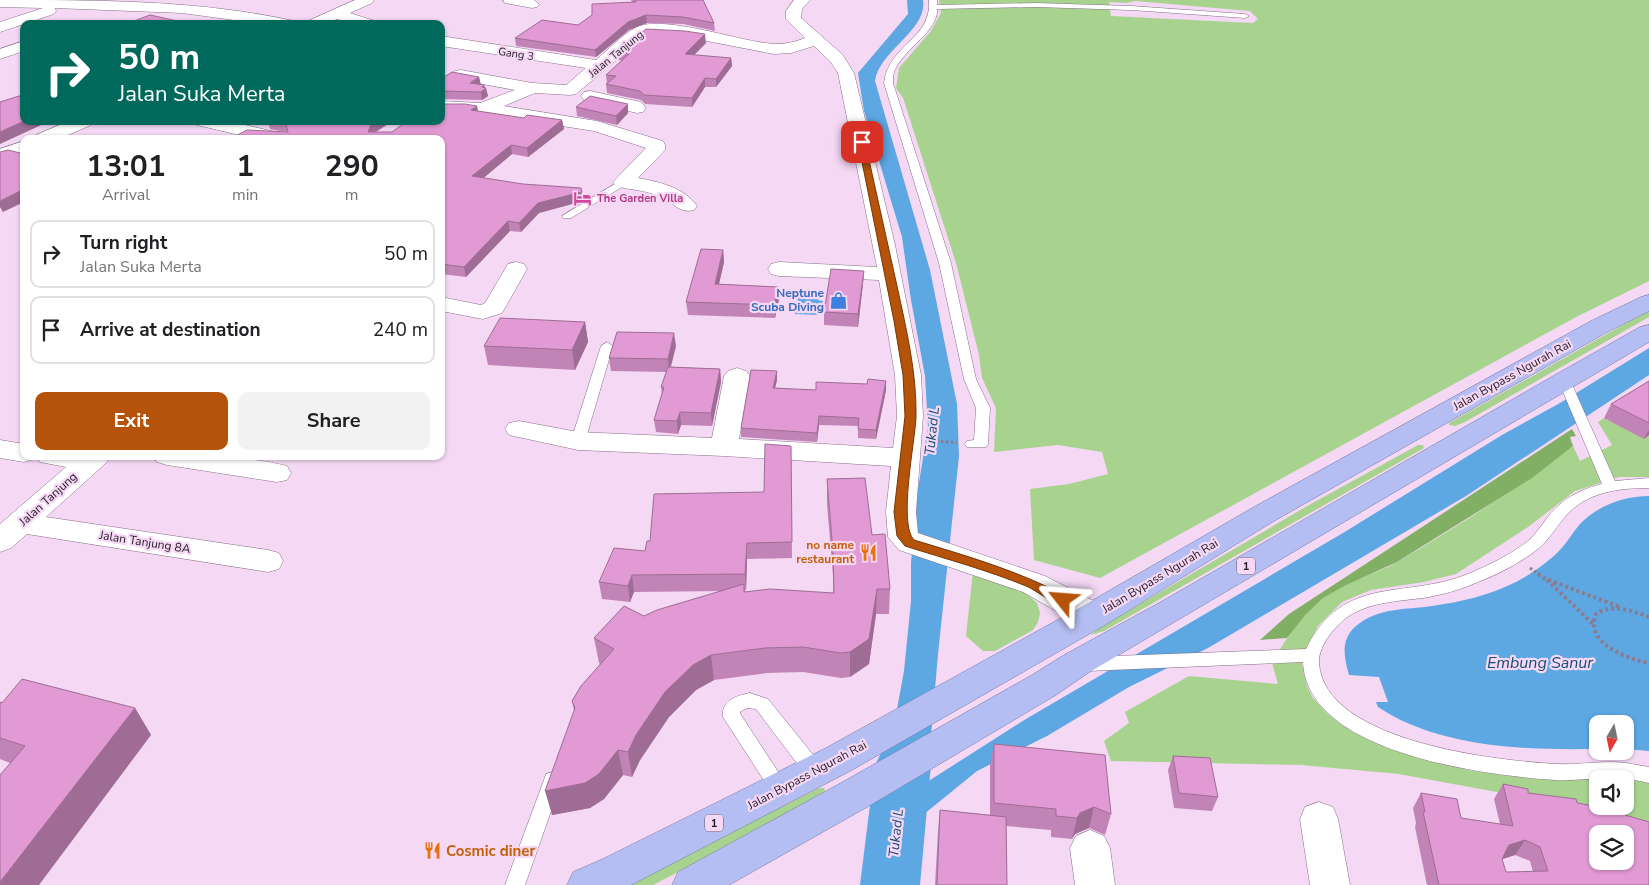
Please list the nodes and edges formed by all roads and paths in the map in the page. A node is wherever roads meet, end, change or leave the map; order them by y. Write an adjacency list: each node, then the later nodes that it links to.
1 (367, 0): 11 (street)
2 (510, 0): 7 (street)
3 (802, 0): 21 (street)
4 (0, 3): 8 (street)
5 (114, 3): 8 (street); 9 (street)
6 (934, 3): 12 (lane); 54 (lane)
7 (532, 4)
8 (67, 5): 14 (street)
9 (134, 8): 10 (street); 15 (street)
10 (236, 10): 16 (street); 17 (street)
11 (336, 14): 18 (street); 19 (street)
12 (1245, 16)
13 (20, 20): 20 (street)
14 (21, 20)
15 (96, 20)
16 (220, 20)
17 (274, 20)
18 (322, 20)
19 (356, 20)
20 (0, 27)
21 (816, 40): 28 (street, Jalan Tanjung); 43 (street)
22 (445, 42): 25 (street, Gang 3)
23 (20, 47): 24 (street)
24 (0, 54)
25 (592, 64)
26 (462, 75): 27 (street)
27 (532, 88): 28 (street); 30 (street)
28 (564, 91): 31 (street)
29 (445, 106): 30 (street)
30 (481, 108): 38 (street)
31 (637, 108)
32 (76, 125): 34 (street)
33 (220, 125): 35 (street)
34 (52, 135)
35 (264, 135)
36 (20, 148): 37 (street)
37 (0, 156)
38 (623, 182): 39 (street); 40 (lane)
39 (687, 206)
40 (567, 216)
41 (778, 268): 43 (street)
42 (516, 269): 45 (street)
43 (889, 274): 59 (street)
44 (1649, 302): 51 (highway, Jalan Bypass Ngurah Rai / 1)
45 (445, 305)
46 (1649, 332): 49 (highway, 1)
47 (607, 346): 53 (lane)
48 (737, 376): 55 (street)
49 (1569, 390): 56 (highway, 1); 64 (lane)
50 (519, 429): 53 (street)
51 (1414, 429): 56 (highway); 70 (highway, Jalan Bypass Ngurah Rai / 1)
52 (926, 440): 54 (path)
53 (578, 441): 55 (street)
54 (972, 444)
55 (724, 447): 59 (street)
56 (1448, 447): 75 (highway, 1)
57 (0, 449): 58 (street)
58 (20, 452)
59 (906, 458): 70 (street)
60 (92, 460): 65 (street, Jalan Tanjung)
61 (193, 460): 62 (street)
62 (277, 473)
63 (1649, 483): 64 (lane)
64 (1610, 486): 73 (lane)
65 (11, 532): 66 (street, Jalan Tanjung 8A)
66 (268, 561)
67 (1533, 570): 68 (path)
68 (1546, 579): 69 (path); 72 (path)
69 (1625, 609): 71 (path); 72 (path)
70 (1093, 616): 77 (highway, Jalan Bypass Ngurah Rai / 1)
71 (1649, 617)
72 (1594, 624): 74 (path)
73 (1311, 655): 75 (lane); 78 (lane)
74 (1649, 663)
75 (1089, 664): 84 (highway, 1)
76 (560, 759): 82 (lane)
77 (827, 765): 79 (highway, Jalan Bypass Ngurah Rai / 1); 79 (lane)
78 (1649, 775)
79 (781, 790): 83 (highway, Jalan Bypass Ngurah Rai / 1)
80 (1318, 818): 86 (street)
81 (1090, 848): 85 (street)
82 (515, 885)
83 (587, 885)
84 (692, 885)
85 (1095, 885)
86 (1330, 885)

